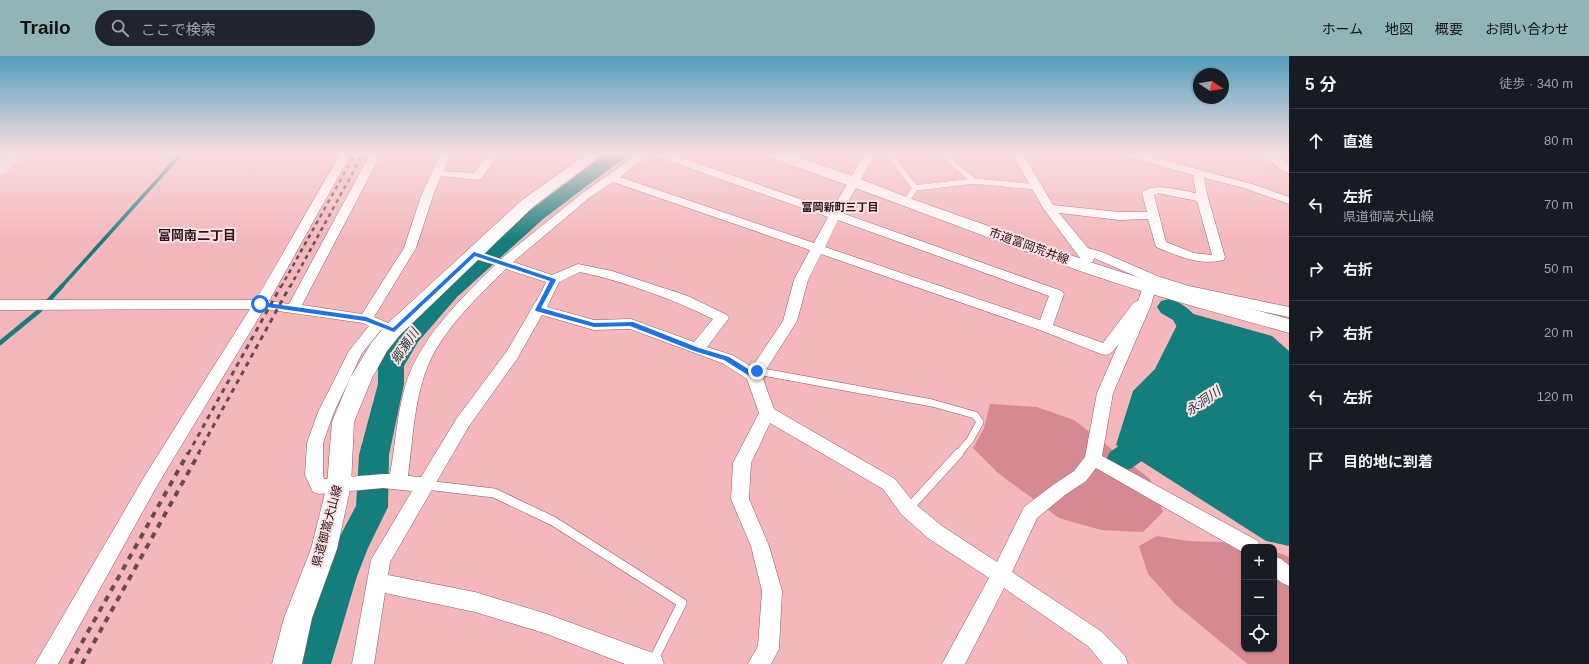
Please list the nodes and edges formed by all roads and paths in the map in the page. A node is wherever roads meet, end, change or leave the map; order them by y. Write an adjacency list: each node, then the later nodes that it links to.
1 (330, 182): 29 (street)
2 (361, 182): 31 (street)
3 (433, 182): 34 (street)
4 (557, 182): 24 (main road, 県道御嵩犬山線)
5 (606, 182): 26 (street)
6 (626, 182): 23 (street)
7 (741, 182): 21 (street)
8 (853, 182): 21 (street)
9 (855, 182): 17 (main road, 市道富岡荒井線)
10 (904, 182): 17 (lane)
11 (968, 182): 17 (lane)
12 (988, 182): 16 (lane)
13 (1033, 182): 16 (street)
14 (1199, 182): 18 (street)
15 (1234, 182): 19 (street)
16 (1036, 187): 20 (street)
17 (911, 195): 25 (main road, 市道富岡荒井線)
18 (1202, 198): 22 (street); 22 (street)
19 (1289, 201)
20 (1049, 208): 22 (street); 25 (street)
21 (835, 215): 23 (street); 36 (street)
22 (1154, 216)
23 (818, 248): 36 (street); 38 (street)
24 (474, 254): 26 (street); 34 (main road, 県道御嵩犬山線)
25 (1086, 259): 28 (main road, 市道富岡荒井線); 33 (street)
26 (503, 264): 27 (street); 41 (street)
27 (553, 280): 32 (street); 37 (street)
28 (1147, 296): 35 (main road, 市道富岡荒井線); 36 (street); 40 (street)
29 (260, 304): 30 (street); 31 (street); 50 (street)
30 (0, 305)
31 (292, 310): 34 (street)
32 (538, 310): 37 (street); 43 (street)
33 (1289, 312)
34 (379, 325): 42 (main road, 県道御嵩犬山線)
35 (1289, 326)
36 (1044, 327)
37 (697, 349): 38 (street)
38 (755, 374): 39 (street); 44 (lane)
39 (767, 413): 44 (street); 54 (street)
40 (1093, 459): 45 (street); 47 (street)
41 (390, 482): 42 (street); 43 (street)
42 (339, 485): 51 (main road, 県道御嵩犬山線)
43 (426, 485): 49 (street); 53 (lane)
44 (908, 509): 47 (street)
45 (1246, 544)
46 (1277, 567): 48 (street)
47 (1001, 575): 55 (street); 56 (street)
48 (1289, 577)
49 (378, 582): 52 (street); 53 (street)
50 (46, 664)
51 (287, 664)
52 (363, 664)
53 (653, 664)
54 (759, 664)
55 (953, 664)
56 (1117, 664)

